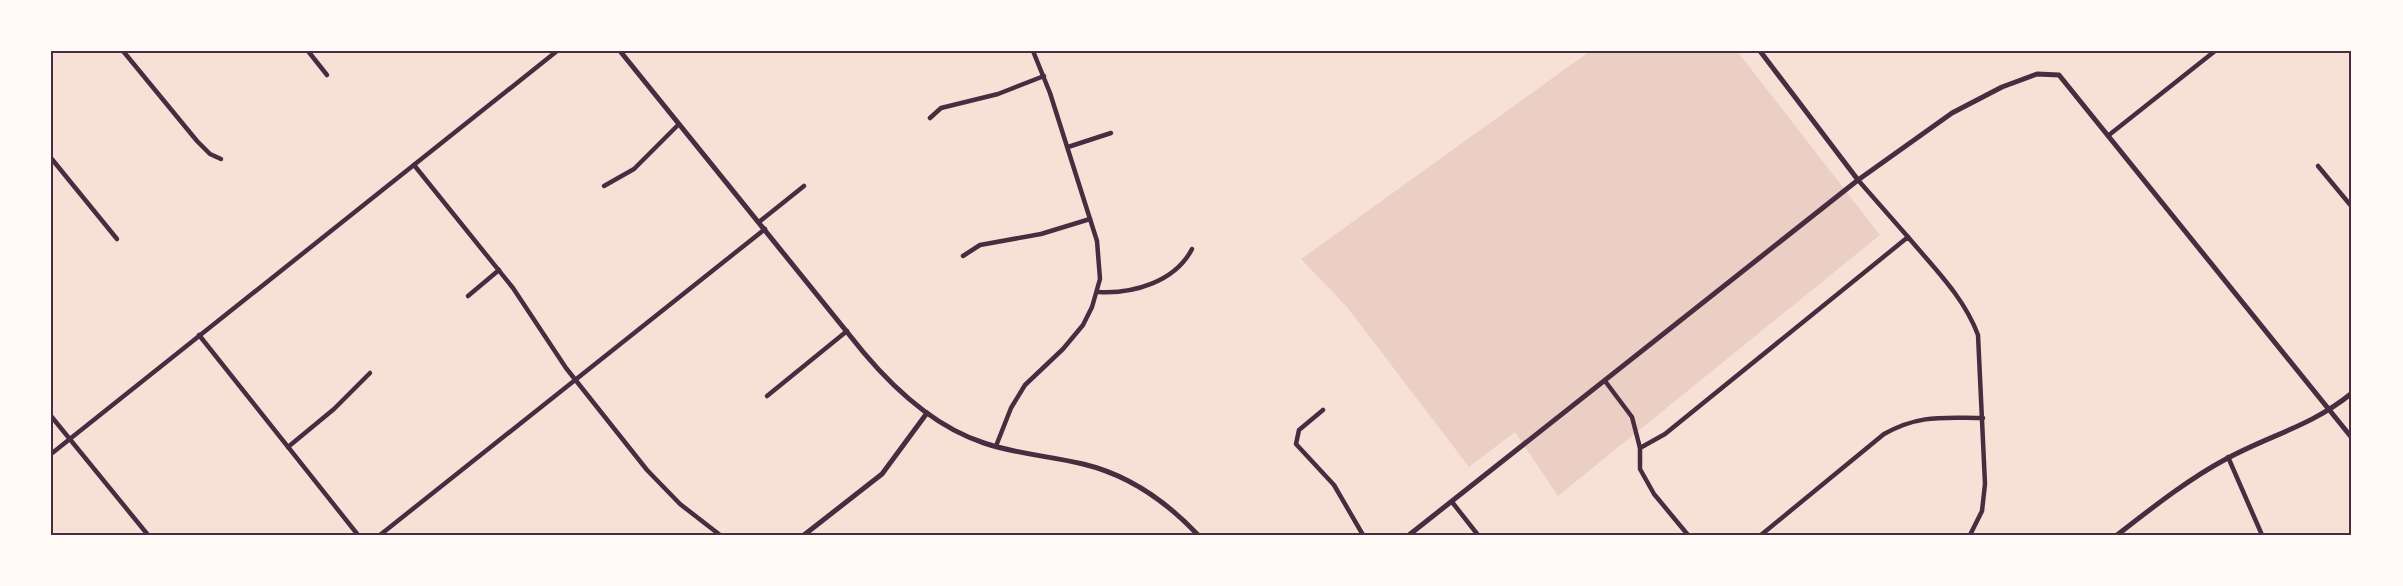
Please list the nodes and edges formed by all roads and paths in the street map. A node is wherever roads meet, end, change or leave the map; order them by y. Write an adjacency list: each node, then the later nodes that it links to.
1 (123, 51): 16 (street)
2 (308, 51): 8 (street)
3 (557, 51): 17 (street)
4 (621, 51): 11 (street)
5 (1033, 51): 9 (street)
6 (1760, 51): 19 (street)
7 (2215, 51): 13 (street)
8 (327, 75)
9 (1044, 76): 10 (street); 14 (street)
10 (930, 118)
11 (679, 124): 20 (street); 24 (street)
12 (1111, 133): 14 (street)
13 (2109, 135): 19 (street); 41 (street)
14 (1068, 147): 23 (street)
15 (51, 158): 27 (street)
16 (221, 159)
17 (414, 165): 30 (street); 34 (street)
18 (2318, 166): 22 (street)
19 (1857, 180): 26 (street); 37 (street)
20 (603, 186)
21 (804, 186): 24 (street)
22 (2352, 207)
23 (1090, 219): 29 (street); 31 (street)
24 (759, 222): 25 (street)
25 (765, 229): 33 (street); 36 (street)
26 (1908, 237): 44 (street); 49 (street)
27 (117, 239)
28 (1192, 249): 31 (street)
29 (963, 256)
30 (499, 270): 32 (street); 36 (street)
31 (1098, 292): 47 (street)
32 (468, 296)
33 (847, 331): 39 (street); 42 (street)
34 (199, 335): 46 (street); 48 (street)
35 (370, 373): 48 (street)
36 (574, 380): 55 (street); 56 (street)
37 (1605, 381): 49 (street); 52 (street)
38 (2352, 393): 41 (street)
39 (767, 396)
40 (1323, 410): 59 (street)
41 (2331, 410): 45 (street); 51 (street)
42 (927, 413): 47 (street); 57 (street)
43 (51, 416): 46 (street)
44 (1983, 418): 63 (street); 64 (street)
45 (2352, 438)
46 (70, 439): 50 (street); 53 (street)
47 (996, 446): 58 (street)
48 (288, 447): 54 (street)
49 (1640, 448): 62 (street)
50 (51, 454)
51 (2228, 457): 65 (street); 66 (street)
52 (1452, 502): 60 (street); 61 (street)
53 (148, 535)
54 (358, 535)
55 (380, 535)
56 (720, 535)
57 (804, 535)
58 (1198, 535)
59 (1363, 535)
60 (1409, 535)
61 (1478, 535)
62 (1688, 535)
63 (1761, 535)
64 (1970, 535)
65 (2117, 535)
66 (2262, 535)

